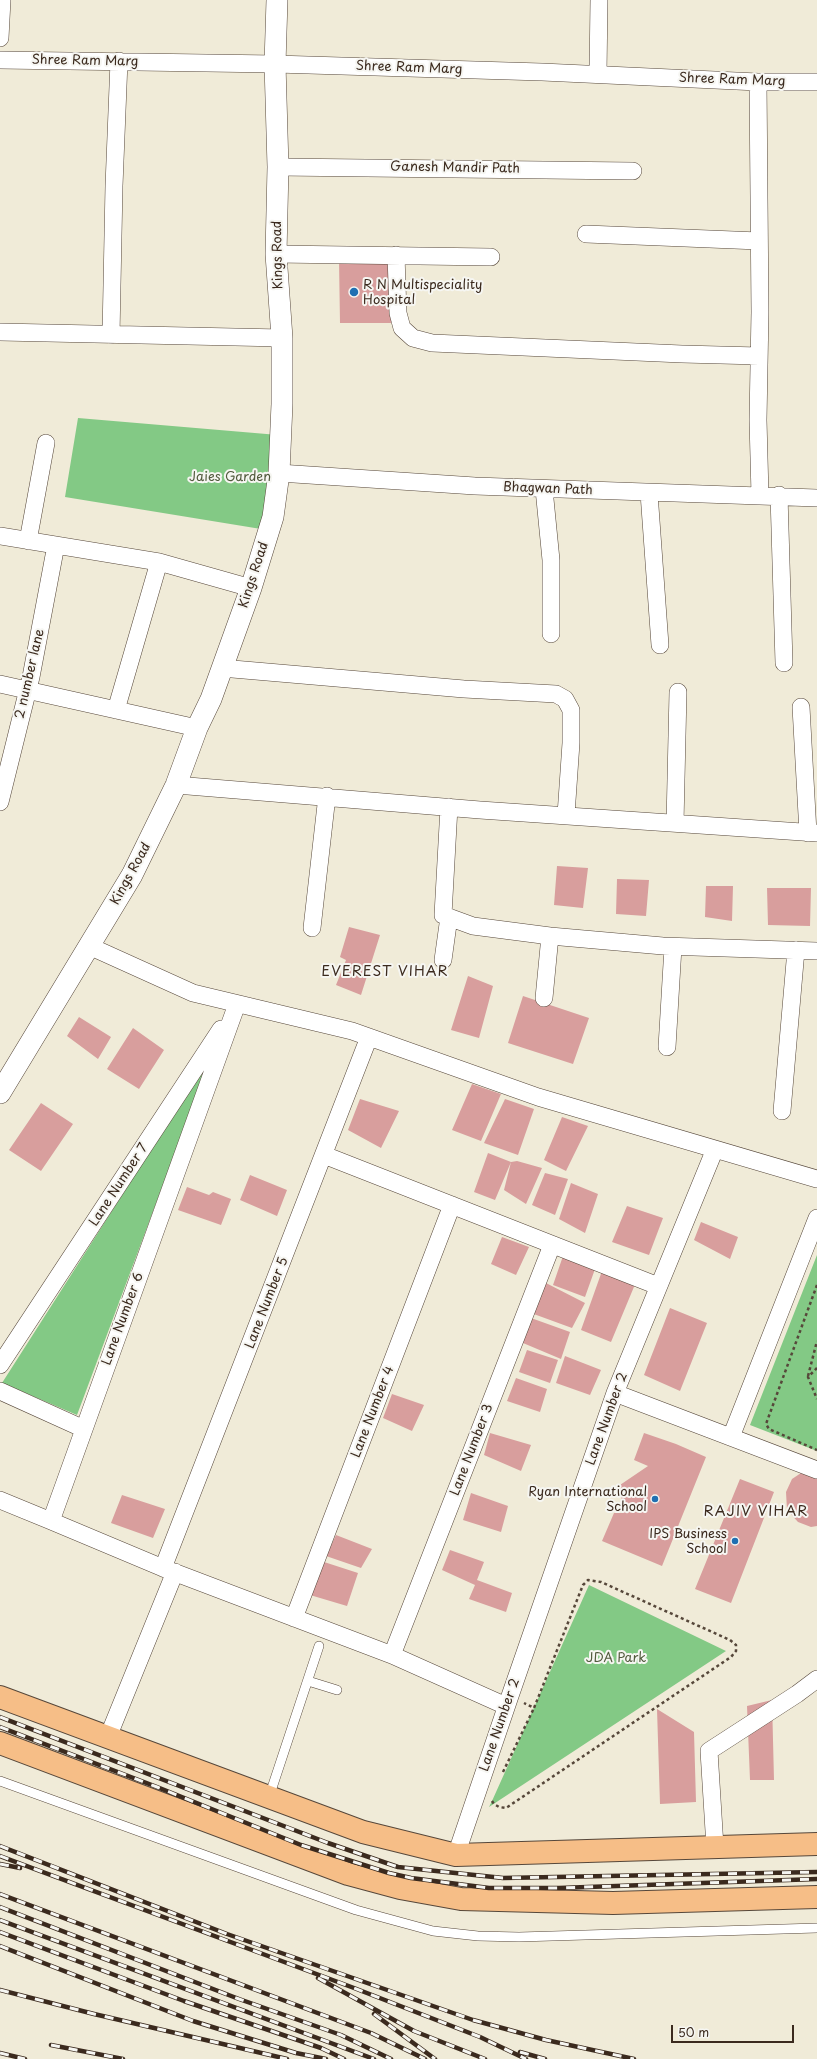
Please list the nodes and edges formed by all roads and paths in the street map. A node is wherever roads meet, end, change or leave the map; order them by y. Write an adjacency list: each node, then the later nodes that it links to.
1 (2, 0): 4 (street)
2 (277, 0): 7 (street, Kings Road)
3 (599, 0): 8 (street)
4 (0, 38)
5 (0, 60): 6 (street, Shree Ram Marg)
6 (119, 61): 7 (street, Shree Ram Marg); 19 (street)
7 (275, 64): 8 (street, Shree Ram Marg); 11 (street, Kings Road)
8 (598, 74): 9 (street, Shree Ram Marg)
9 (758, 82): 10 (street, Shree Ram Marg); 14 (street)
10 (817, 82)
11 (278, 167): 12 (street, Ganesh Mandir Path); 15 (street, Kings Road)
12 (633, 171)
13 (586, 234): 14 (street)
14 (759, 241): 21 (street)
15 (276, 254): 16 (street); 20 (street, Kings Road)
16 (396, 255): 17 (street); 21 (street)
17 (491, 257)
18 (0, 332): 19 (street)
19 (111, 335): 20 (street)
20 (282, 338): 23 (street, Kings Road)
21 (759, 356): 26 (street)
22 (46, 443): 30 (street)
23 (279, 473): 24 (street, Bhagwan Path); 33 (street, Kings Road)
24 (544, 489): 25 (street, Bhagwan Path); 34 (street)
25 (649, 493): 26 (street, Bhagwan Path); 35 (street)
26 (760, 495): 27 (street, Bhagwan Path)
27 (779, 495): 28 (street, Bhagwan Path); 36 (street)
28 (817, 498)
29 (0, 536): 30 (street)
30 (28, 541): 31 (street)
31 (56, 545): 32 (street); 39 (street, 2 number lane)
32 (159, 562): 33 (street); 42 (street)
33 (251, 588): 37 (street, Kings Road)
34 (551, 634)
35 (660, 645)
36 (784, 664)
37 (221, 668): 43 (street, Kings Road); 48 (street)
38 (0, 684): 39 (street)
39 (28, 691): 42 (street); 46 (street, 2 number lane)
40 (678, 692): 49 (street)
41 (801, 707): 50 (street)
42 (116, 710): 43 (street)
43 (197, 728): 44 (street, Kings Road)
44 (176, 785): 45 (street); 54 (street, Kings Road)
45 (326, 796): 47 (street); 52 (street)
46 (0, 802)
47 (449, 807): 48 (street); 51 (street)
48 (566, 815): 49 (street)
49 (675, 823): 50 (street)
50 (813, 833)
51 (449, 917): 53 (street); 58 (street)
52 (312, 928)
53 (550, 936): 55 (street); 59 (street)
54 (89, 946): 60 (street); 63 (street, Kings Road)
55 (673, 946): 56 (street); 62 (street)
56 (796, 950): 57 (street); 64 (street)
57 (817, 951)
58 (443, 960)
59 (544, 998)
60 (237, 1004): 61 (street); 74 (street, Lane Number 7); 80 (street, Lane Number 6)
61 (369, 1037): 65 (street); 66 (street, Lane Number 5)
62 (667, 1047)
63 (0, 1093)
64 (782, 1111)
65 (715, 1149): 67 (street); 72 (street, Lane Number 2)
66 (324, 1155): 68 (street); 86 (street, Lane Number 5)
67 (817, 1179)
68 (452, 1205): 70 (street); 87 (street, Lane Number 4)
69 (817, 1218): 81 (street)
70 (552, 1244): 72 (street); 89 (street, Lane Number 3)
71 (817, 1285): 82 (path)
72 (658, 1286): 78 (street, Lane Number 2)
73 (817, 1342): 76 (path)
74 (0, 1365)
75 (817, 1368): 76 (path)
76 (808, 1377): 79 (path)
77 (0, 1392): 80 (street)
78 (615, 1393): 81 (street); 94 (street, Lane Number 2)
79 (817, 1399)
80 (84, 1429): 85 (street, Lane Number 6)
81 (731, 1437): 83 (street)
82 (817, 1450)
83 (817, 1470)
84 (0, 1500): 85 (street)
85 (51, 1521): 86 (street)
86 (169, 1570): 87 (street); 96 (street, Lane Number 5)
87 (294, 1618): 89 (street)
88 (319, 1646): 91 (lane)
89 (392, 1655): 94 (street)
90 (817, 1679): 103 (street)
91 (308, 1681): 92 (lane); 101 (lane)
92 (337, 1690)
93 (0, 1697): 96 (main road)
94 (508, 1701): 95 (path); 104 (street, Lane Number 2)
95 (534, 1708): 98 (path); 100 (path)
96 (108, 1737): 101 (main road)
97 (0, 1743): 105 (main road)
98 (500, 1779)
99 (0, 1781): 106 (lane)
100 (493, 1793)
101 (269, 1797): 104 (main road)
102 (817, 1844): 103 (main road)
103 (715, 1847): 104 (main road)
104 (456, 1855)
105 (817, 1897)
106 (817, 1928)

